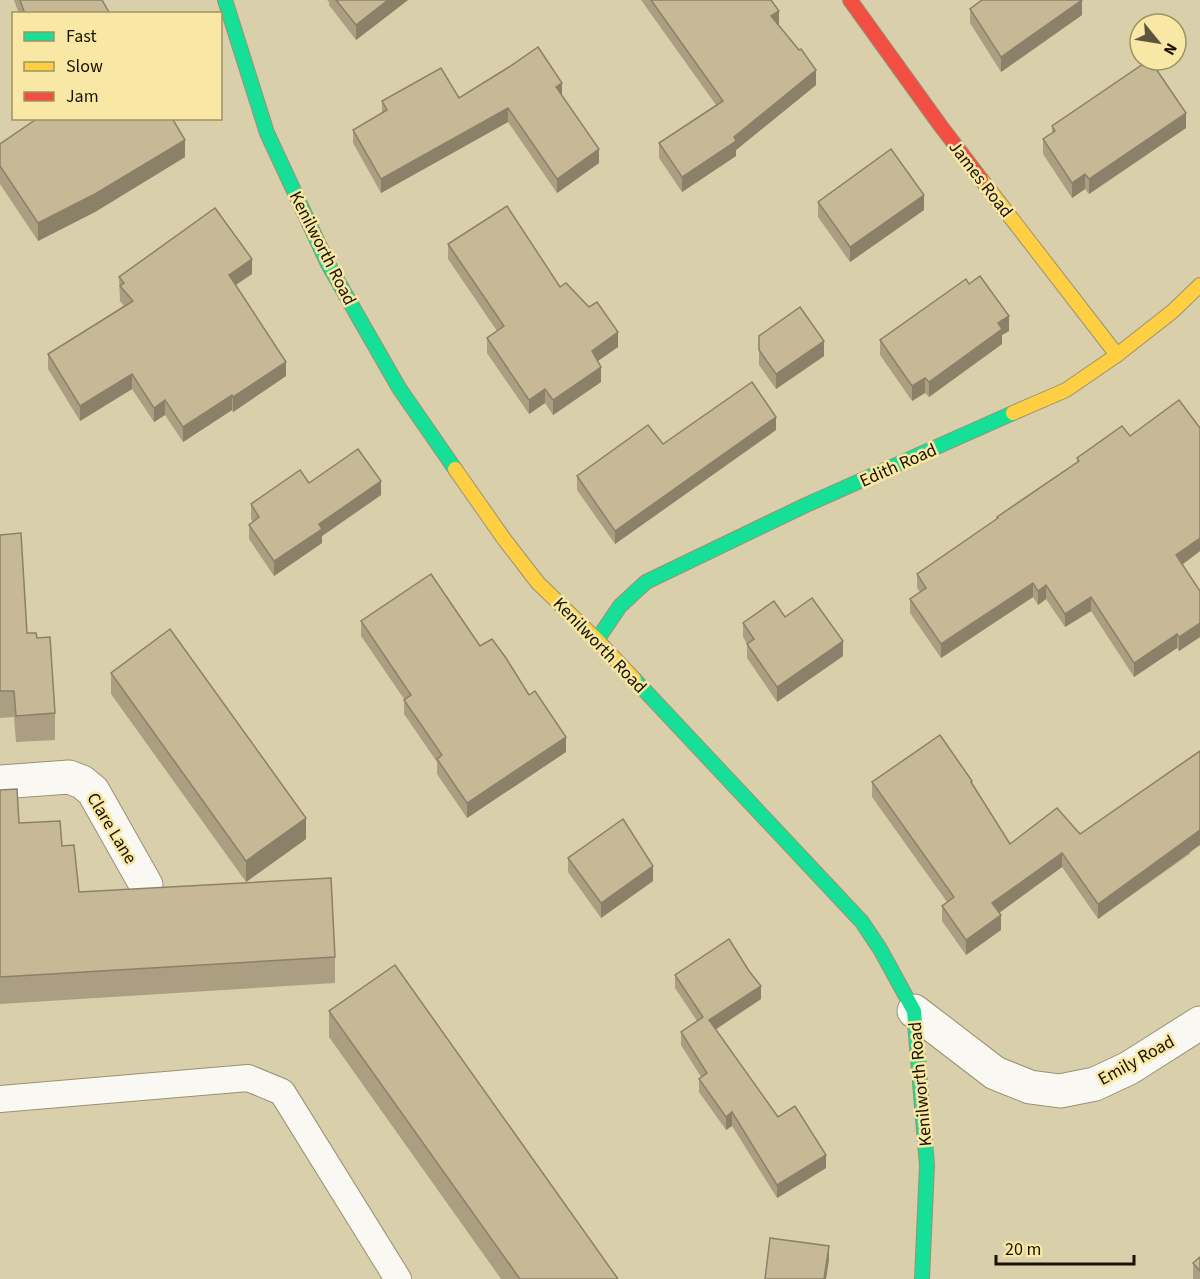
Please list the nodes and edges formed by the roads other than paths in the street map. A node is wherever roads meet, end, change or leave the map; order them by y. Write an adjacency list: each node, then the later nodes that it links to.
1 (225, 0): 5 (street, Kenilworth Road)
2 (850, 0): 4 (street, James Road)
3 (1200, 285): 4 (street, Edith Road)
4 (1117, 355): 5 (street, Edith Road)
5 (597, 640): 8 (street, Kenilworth Road)
6 (0, 782): 7 (street, Clare Lane)
7 (146, 885)
8 (915, 1011): 9 (street, Emily Road); 12 (street, Kenilworth Road)
9 (1200, 1023)
10 (0, 1099): 11 (lane)
11 (398, 1279)
12 (922, 1279)

